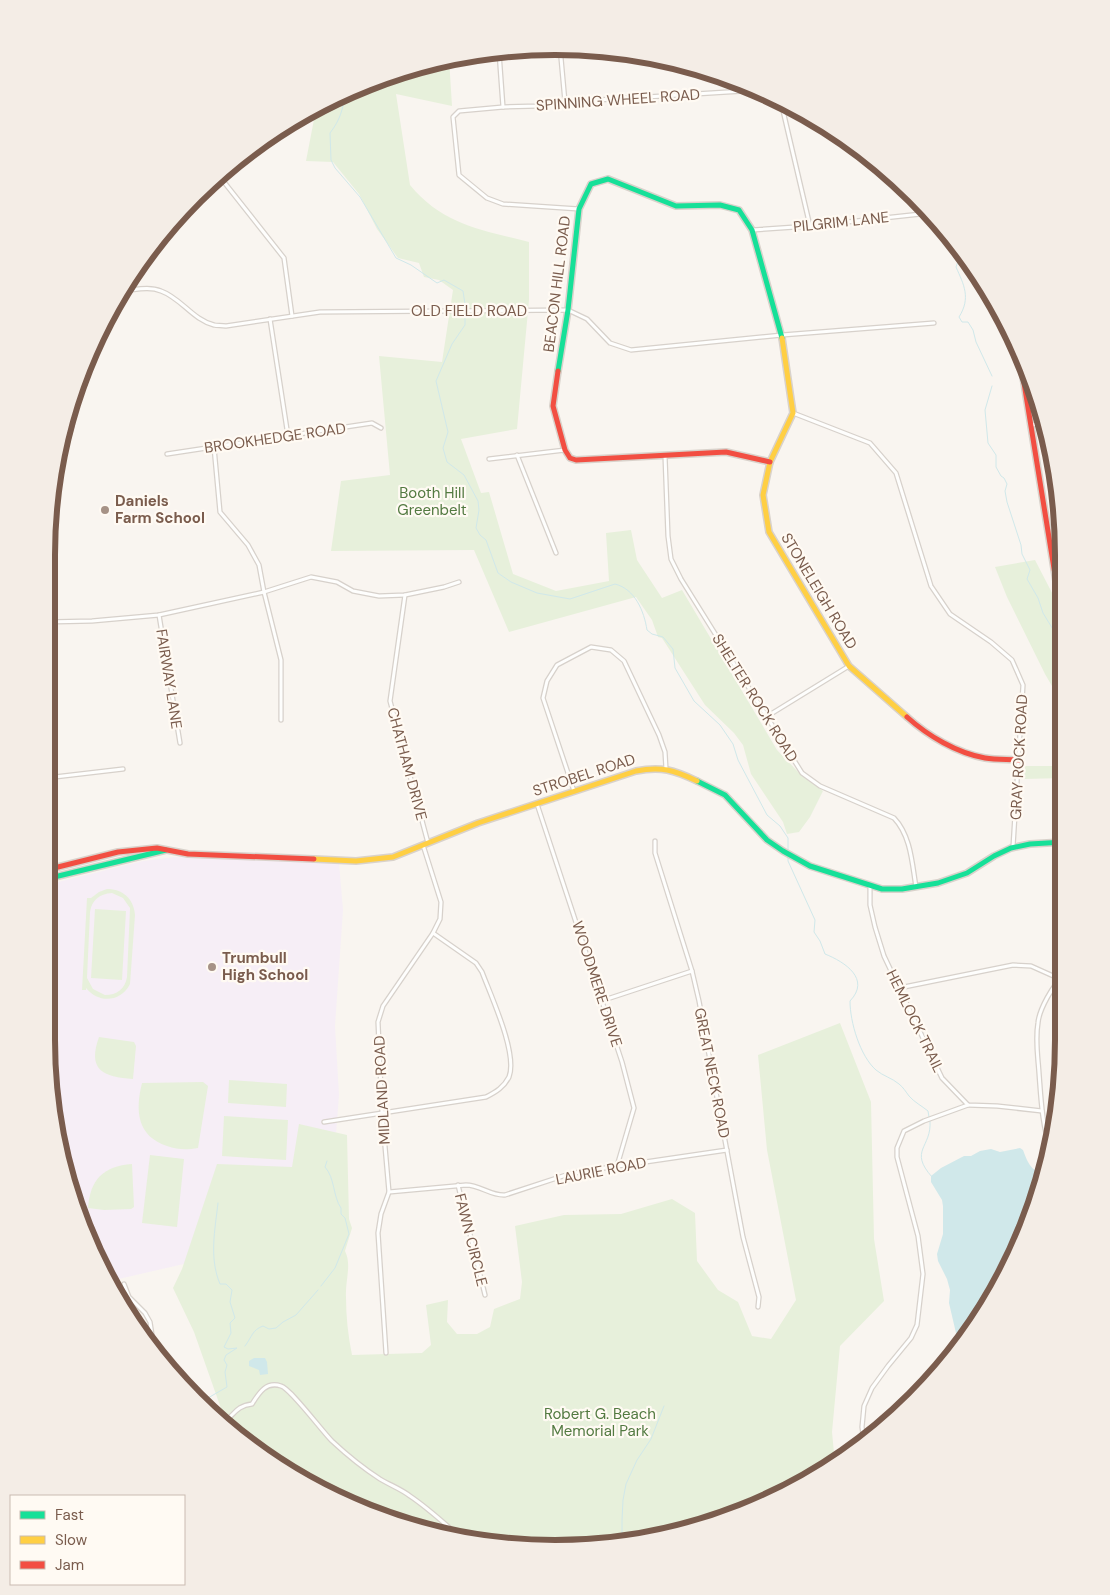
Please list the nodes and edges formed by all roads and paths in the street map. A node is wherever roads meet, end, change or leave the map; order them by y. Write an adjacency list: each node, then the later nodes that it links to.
1 (561, 55): 4 (street)
2 (499, 58): 5 (street)
3 (741, 91): 4 (street, SPINNING WHEEL ROAD)
4 (565, 102): 5 (street, SPINNING WHEEL ROAD)
5 (503, 106): 8 (street, SPINNING WHEEL ROAD)
6 (783, 111): 10 (street)
7 (223, 181): 14 (street)
8 (579, 209): 11 (street, BEACON HILL ROAD); 13 (street, BEACON HILL ROAD)
9 (920, 213): 10 (street, PILGRIM LANE)
10 (810, 226): 11 (street, PILGRIM LANE)
11 (752, 230): 17 (street, BEACON HILL ROAD)
12 (131, 290): 15 (street, OLD FIELD ROAD)
13 (568, 310): 14 (street, OLD FIELD ROAD); 17 (street, OLD FIELD ROAD); 27 (street, BEACON HILL ROAD)
14 (292, 316): 15 (street, OLD FIELD ROAD)
15 (270, 319): 25 (street)
16 (934, 323): 17 (street, OLD FIELD ROAD)
17 (782, 335): 19 (street)
18 (1025, 386): 22 (street)
19 (794, 413): 32 (street, STONELEIGH ROAD); 44 (street, GRAY ROCK ROAD)
20 (74, 420): 24 (street)
21 (1037, 424): 22 (street)
22 (1032, 425): 34 (street)
23 (381, 428): 25 (street, BROOKHEDGE ROAD)
24 (70, 435)
25 (288, 436): 26 (street, BROOKHEDGE ROAD)
26 (214, 447): 28 (street, BROOKHEDGE ROAD); 36 (street)
27 (564, 450): 29 (street); 30 (street)
28 (167, 454)
29 (517, 455): 31 (street); 33 (street)
30 (665, 456): 32 (street); 41 (street, SHELTER ROCK ROAD)
31 (489, 459)
32 (770, 462): 40 (street, STONELEIGH ROAD)
33 (556, 553)
34 (1055, 574)
35 (459, 582): 37 (street)
36 (264, 592): 37 (street); 38 (street); 42 (street)
37 (405, 595): 52 (street, CHATHAM DRIVE)
38 (159, 615): 39 (street); 43 (street, FAIRWAY LANE)
39 (55, 622)
40 (849, 666): 41 (street); 44 (street, STONELEIGH ROAD)
41 (766, 717): 60 (street, SHELTER ROCK ROAD)
42 (281, 720)
43 (180, 743)
44 (1020, 760): 53 (street, GRAY ROCK ROAD)
45 (123, 769): 47 (street)
46 (666, 769): 48 (street, STROBEL ROAD); 48 (street); 59 (street, STROBEL ROAD)
47 (55, 777)
48 (574, 792): 49 (street, STROBEL ROAD)
49 (537, 803): 52 (street, STROBEL ROAD); 66 (street, WOODMERE DRIVE)
50 (655, 841): 62 (street, GREAT NECK ROAD)
51 (1055, 843): 53 (street, STROBEL ROAD)
52 (426, 844): 54 (street, STROBEL ROAD); 61 (street, MIDLAND ROAD)
53 (1013, 847): 60 (street, STROBEL ROAD)
54 (166, 850): 55 (street, STROBEL ROAD); 56 (street, STROBEL ROAD)
55 (118, 852): 56 (street); 57 (street, STROBEL ROAD)
56 (120, 860): 58 (street, STROBEL ROAD)
57 (55, 868)
58 (55, 878)
59 (870, 886): 60 (street, STROBEL ROAD); 64 (street, HEMLOCK TRAIL)
60 (916, 887)
61 (433, 932): 69 (street, MIDLAND ROAD); 69 (street)
62 (692, 971): 66 (street); 72 (street, GREAT NECK ROAD)
63 (1055, 975): 64 (street)
64 (899, 988): 67 (street, HEMLOCK TRAIL)
65 (1055, 988): 68 (street)
66 (601, 1001): 73 (street, WOODMERE DRIVE)
67 (968, 1105): 68 (street); 82 (street)
68 (1042, 1111): 71 (street)
69 (382, 1112): 70 (street); 75 (street, MIDLAND ROAD)
70 (324, 1122)
71 (1046, 1135)
72 (727, 1150): 73 (street, LAURIE ROAD); 78 (street, GREAT NECK ROAD)
73 (617, 1166): 74 (street, LAURIE ROAD)
74 (458, 1185): 75 (street, LAURIE ROAD); 77 (street, FAWN CIRCLE)
75 (389, 1192): 80 (street, MIDLAND ROAD)
76 (124, 1284): 79 (street)
77 (485, 1295)
78 (758, 1307)
79 (152, 1336)
80 (386, 1353)
81 (227, 1418): 83 (street)
82 (862, 1434)
83 (449, 1528)

